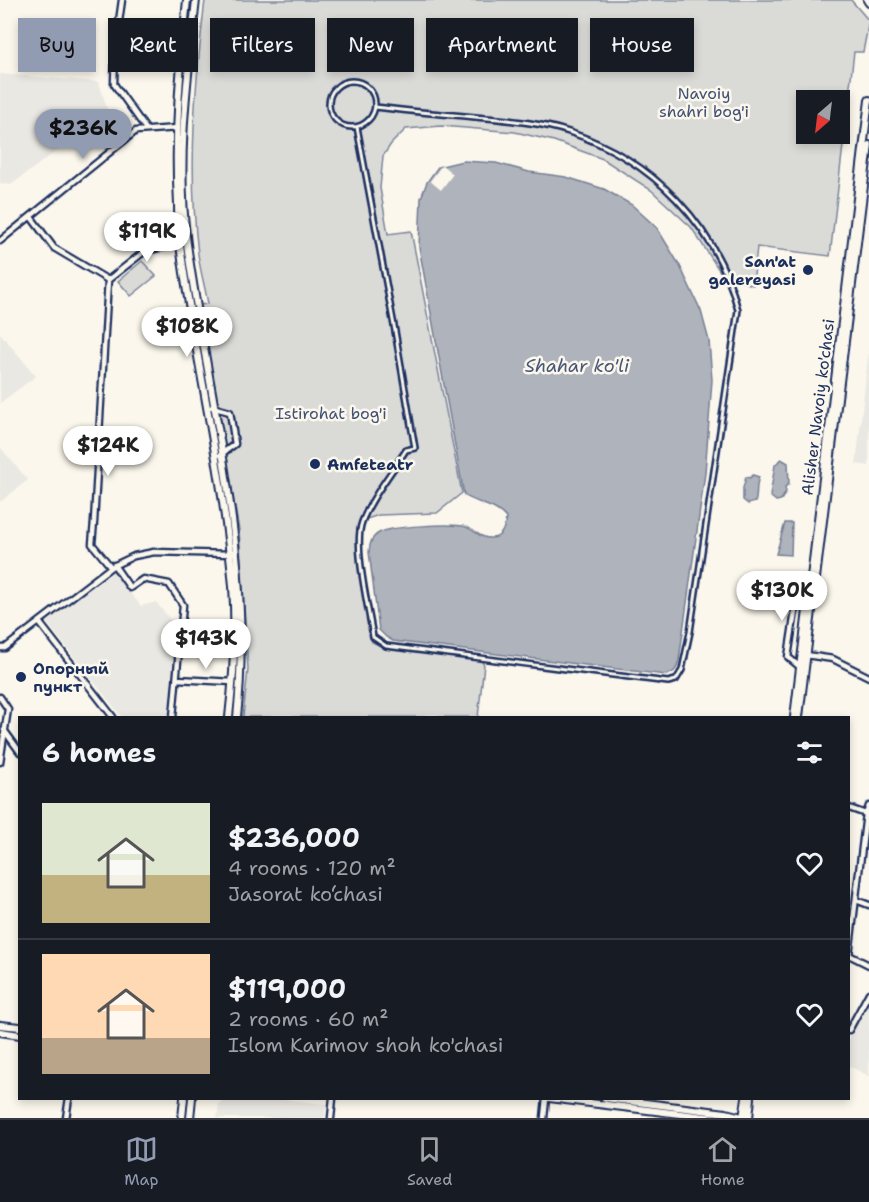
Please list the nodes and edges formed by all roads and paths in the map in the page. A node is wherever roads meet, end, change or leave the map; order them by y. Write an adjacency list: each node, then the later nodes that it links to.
1 (122, 0): 8 (street)
2 (187, 0): 6 (main road)
3 (196, 0): 6 (main road)
4 (869, 100): 9 (main road, Alisher Navoiy ko'chasi)
5 (375, 107): 7 (street); 7 (street); 7 (street)
6 (180, 128): 8 (street); 13 (main road)
7 (357, 128)
8 (146, 129): 11 (street)
9 (867, 134): 15 (main road, Alisher Navoiy ko'chasi)
10 (869, 145): 15 (main road, Alisher Navoiy ko'chasi)
11 (31, 217): 12 (street); 14 (street)
12 (0, 241)
13 (183, 243): 14 (street); 16 (main road); 17 (main road)
14 (108, 280): 21 (street)
15 (846, 309): 20 (main road, Alisher Navoiy ko'chasi)
16 (207, 406): 17 (street); 18 (main road)
17 (215, 408): 18 (main road); 18 (street)
18 (219, 457): 19 (main road)
19 (232, 554): 21 (street); 29 (main road); 34 (main road)
20 (816, 556): 22 (main road, Alisher Navoiy ko'chasi); 26 (main road, Alisher Navoiy ko'chasi)
21 (112, 566): 23 (street); 28 (street)
22 (810, 588): 26 (main road, Alisher Navoiy ko'chasi); 26 (street)
23 (39, 622): 24 (street); 31 (street)
24 (3, 648): 25 (street)
25 (0, 654)
26 (803, 661): 27 (street); 35 (main road, Alisher Navoiy ko'chasi); 36 (main road, Alisher Navoiy ko'chasi)
27 (869, 677)
28 (177, 679): 29 (street); 32 (street)
29 (233, 682): 33 (main road)
30 (0, 697): 37 (street)
31 (113, 716)
32 (174, 716)
33 (229, 716)
34 (237, 716)
35 (794, 716)
36 (799, 716)
37 (4, 729): 38 (street); 39 (street)
38 (18, 749)
39 (0, 762)
40 (869, 806): 42 (street)
41 (850, 808): 42 (street)
42 (866, 814): 43 (street)
43 (856, 900): 44 (street); 45 (street)
44 (869, 905)
45 (850, 947)
46 (850, 956): 47 (street)
47 (869, 965)
48 (869, 993): 51 (street)
49 (0, 1024): 50 (main road)
50 (18, 1027)
51 (850, 1027)
52 (0, 1032): 53 (main road)
53 (18, 1035)
54 (69, 1100): 62 (street)
55 (184, 1100): 63 (main road)
56 (192, 1100): 64 (main road)
57 (333, 1100): 65 (street)
58 (547, 1100): 66 (street)
59 (605, 1100): 67 (main road); 68 (main road)
60 (746, 1100): 68 (main road)
61 (750, 1100): 68 (main road)
62 (66, 1118)
63 (182, 1118)
64 (190, 1118)
65 (332, 1118)
66 (544, 1118)
67 (713, 1118)
68 (745, 1118)

